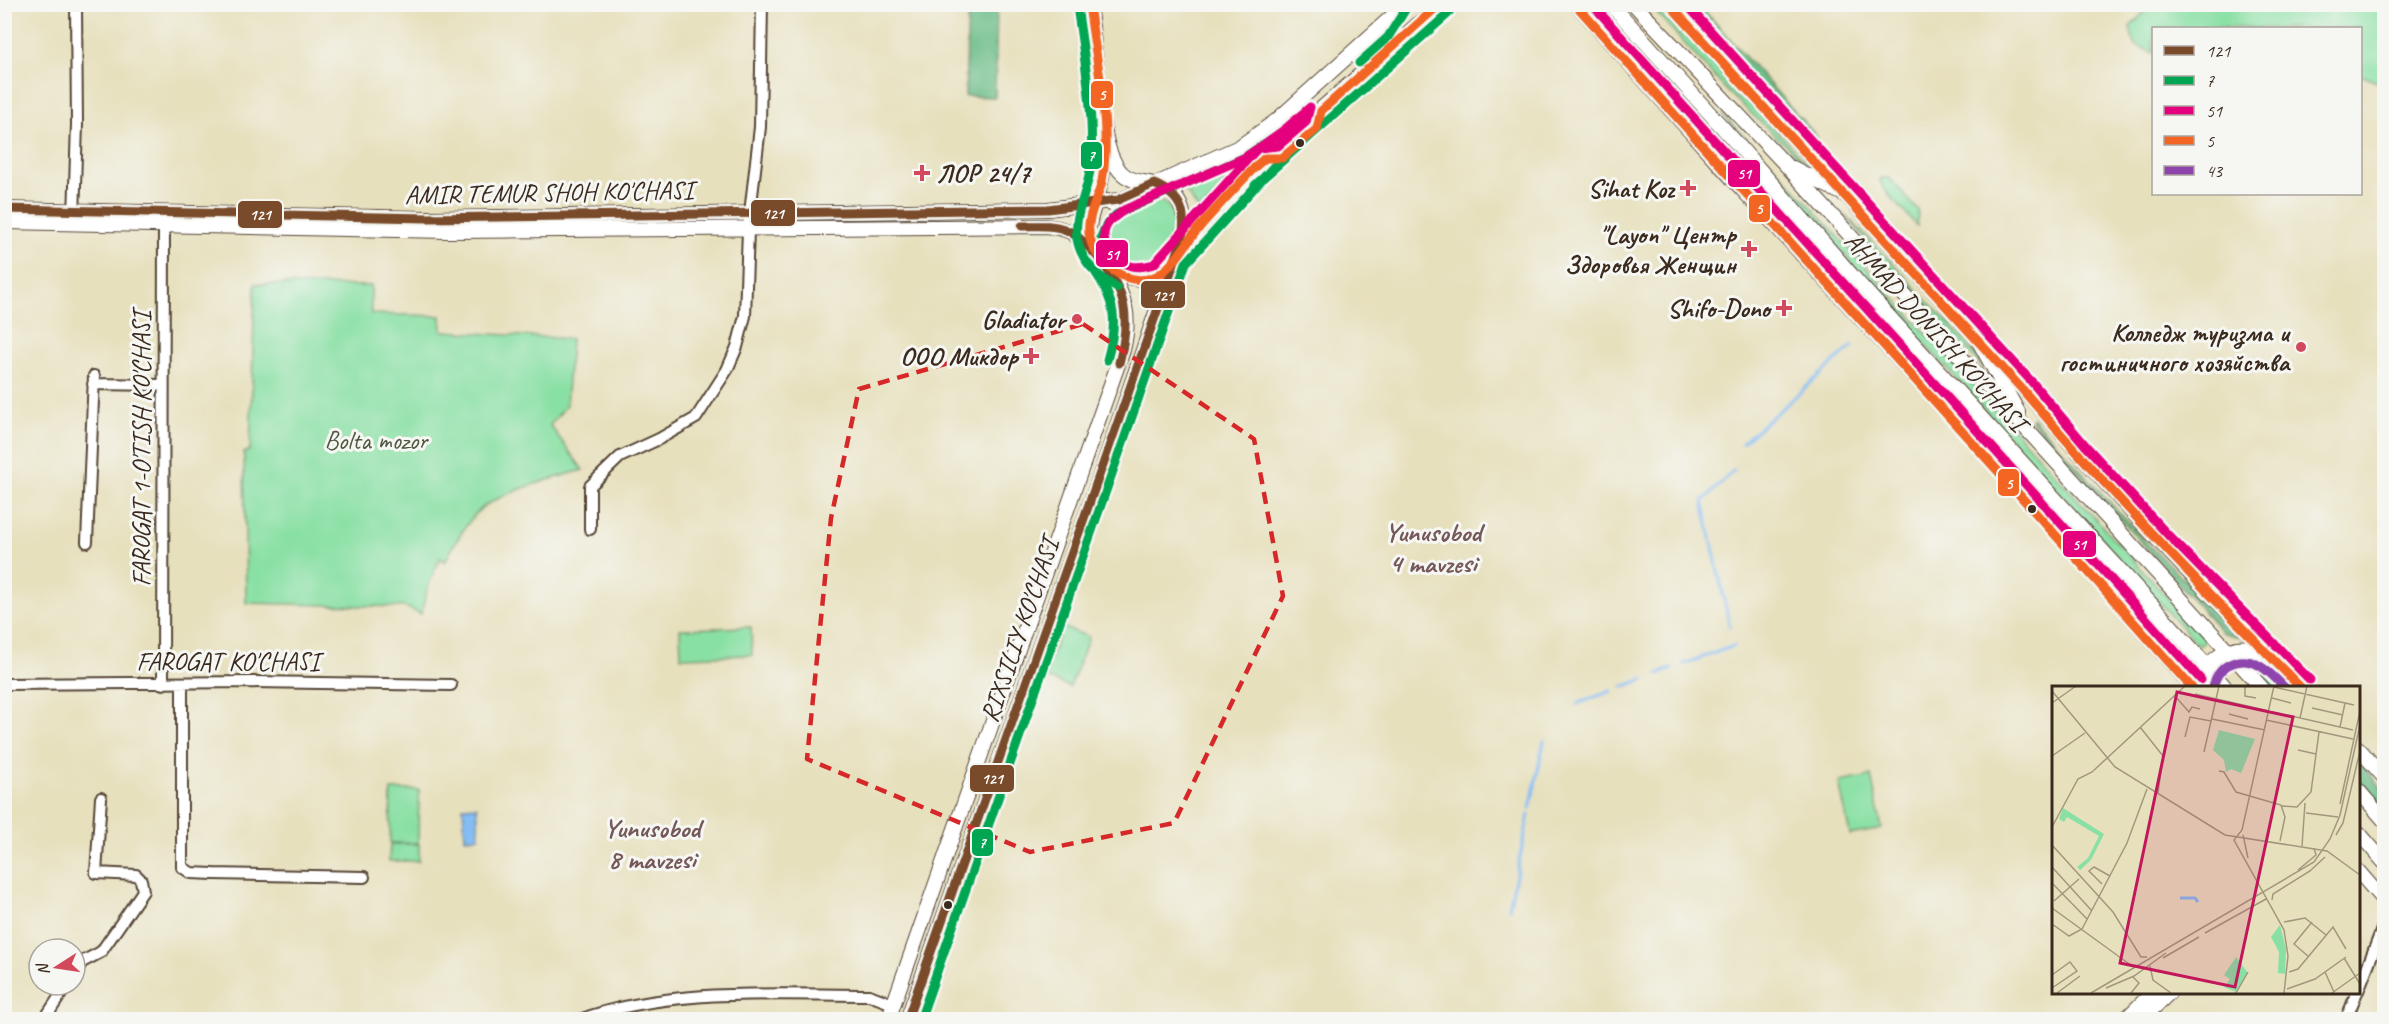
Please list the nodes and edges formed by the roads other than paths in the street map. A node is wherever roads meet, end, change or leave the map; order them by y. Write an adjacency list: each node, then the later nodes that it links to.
1 (76, 4): 20 (street)
2 (762, 4): 19 (street)
3 (1089, 4): 11 (main road)
4 (1441, 4): 10 (main road, AMIR TEMUR SHOH KO'CHASI)
5 (1575, 4): 25 (street, AHMAD DONISH KO'CHASI)
6 (1611, 4): 12 (main road, AHMAD DONISH KO'CHASI)
7 (1634, 4): 13 (main road, AHMAD DONISH KO'CHASI)
8 (1669, 4): 15 (street, AHMAD DONISH KO'CHASI)
9 (1403, 8): 10 (main road); 14 (main road, AMIR TEMUR SHOH KO'CHASI)
10 (1412, 29): 26 (main road, AMIR TEMUR SHOH KO'CHASI)
11 (1105, 131): 14 (main road); 17 (main road)
12 (1732, 138): 25 (main road); 37 (main road, AHMAD DONISH KO'CHASI)
13 (1785, 164): 15 (main road); 32 (main road, AHMAD DONISH KO'CHASI)
14 (1154, 184): 16 (main road, AMIR TEMUR SHOH KO'CHASI); 26 (main road)
15 (1845, 195): 28 (street, AHMAD DONISH KO'CHASI)
16 (1118, 200): 17 (main road, AMIR TEMUR SHOH KO'CHASI); 24 (main road, AMIR TEMUR SHOH KO'CHASI)
17 (1093, 204): 19 (main road, AMIR TEMUR SHOH KO'CHASI); 24 (main road)
18 (4, 209): 20 (main road, AMIR TEMUR SHOH KO'CHASI)
19 (750, 213): 21 (main road, AMIR TEMUR SHOH KO'CHASI); 23 (street)
20 (74, 217): 21 (main road, AMIR TEMUR SHOH KO'CHASI); 22 (main road, AMIR TEMUR SHOH KO'CHASI)
21 (164, 219): 23 (main road, AMIR TEMUR SHOH KO'CHASI); 29 (street, FAROGAT 1-O'TISH KO'CHASI)
22 (4, 222)
23 (748, 230): 27 (main road, AMIR TEMUR SHOH KO'CHASI); 33 (street)
24 (1090, 240): 27 (main road, AMIR TEMUR SHOH KO'CHASI)
25 (1802, 255): 42 (street, AHMAD DONISH KO'CHASI)
26 (1175, 257): 27 (main road, AMIR TEMUR SHOH KO'CHASI); 31 (main road, RIXSILIY KO'CHASI)
27 (1104, 263): 30 (main road, RIXSILIY KO'CHASI)
28 (1977, 340): 32 (main road); 36 (street, AHMAD DONISH KO'CHASI)
29 (164, 385): 34 (street); 39 (street, FAROGAT 1-O'TISH KO'CHASI)
30 (1097, 424): 31 (main road); 59 (main road, RIXSILIY KO'CHASI)
31 (1115, 430): 60 (main road, RIXSILIY KO'CHASI)
32 (2031, 435): 35 (main road, AHMAD DONISH KO'CHASI)
33 (590, 529)
34 (87, 542)
35 (2228, 651): 36 (main road); 37 (main road); 45 (main road, AHMAD DONISH KO'CHASI)
36 (2275, 660): 46 (main road, AHMAD DONISH KO'CHASI)
37 (2208, 668): 43 (main road); 44 (main road, AHMAD DONISH KO'CHASI)
38 (4, 684): 39 (street, FAROGAT KO'CHASI)
39 (163, 684): 40 (street, FAROGAT KO'CHASI)
40 (182, 684): 41 (street, FAROGAT KO'CHASI); 56 (street)
41 (451, 685)
42 (2190, 686)
43 (2202, 686)
44 (2224, 686)
45 (2260, 686)
46 (2299, 686)
47 (2362, 753): 48 (street); 49 (main road)
48 (2385, 765)
49 (2385, 777)
50 (2359, 791): 52 (main road)
51 (101, 798): 61 (street)
52 (2385, 820)
53 (2359, 833): 54 (main road)
54 (2385, 862)
55 (2361, 876): 57 (main road)
56 (364, 877)
57 (2385, 901)
58 (2385, 924): 62 (street)
59 (915, 943): 60 (main road); 67 (main road, RIXSILIY KO'CHASI)
60 (932, 949): 71 (main road, RIXSILIY KO'CHASI)
61 (87, 959)
62 (2359, 987)
63 (2152, 994): 72 (main road)
64 (2169, 994): 73 (main road)
65 (2356, 994): 74 (street)
66 (59, 997): 68 (street)
67 (893, 1004): 69 (street); 70 (main road, RIXSILIY KO'CHASI)
68 (44, 1020)
69 (579, 1020)
70 (888, 1020)
71 (907, 1020)
72 (2125, 1020)
73 (2141, 1020)
74 (2346, 1020)

